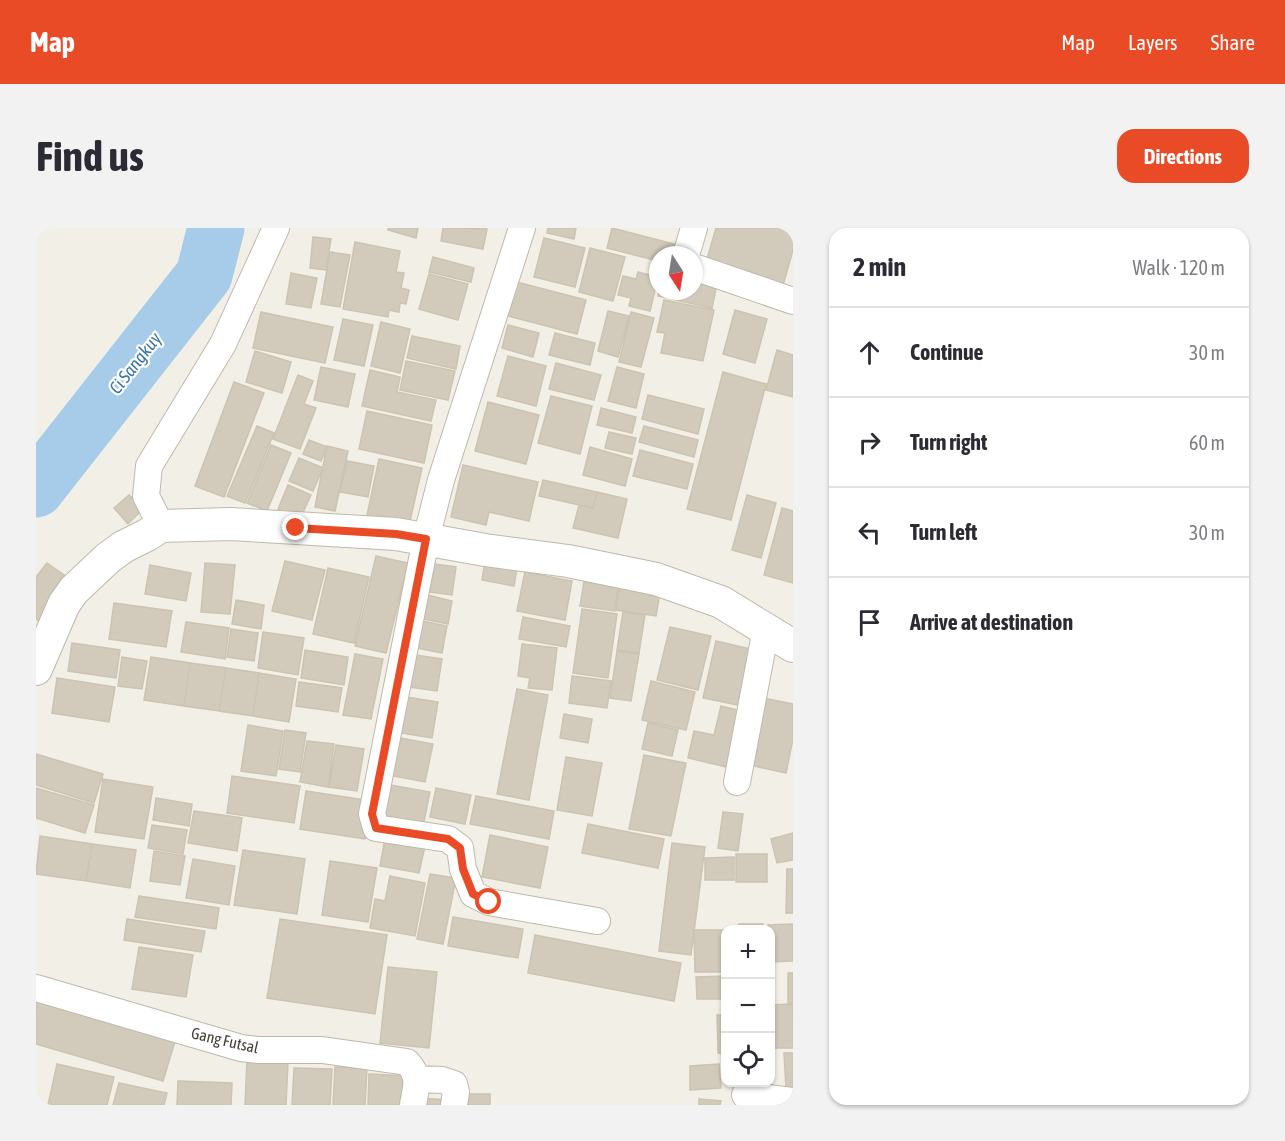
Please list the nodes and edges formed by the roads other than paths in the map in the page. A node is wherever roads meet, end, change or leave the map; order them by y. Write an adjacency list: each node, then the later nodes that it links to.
1 (276, 228): 7 (street)
2 (522, 228): 8 (street)
3 (694, 228): 4 (street)
4 (689, 246)
5 (703, 270): 6 (street)
6 (793, 301)
7 (161, 526): 8 (street); 11 (street)
8 (426, 539): 9 (street); 13 (street)
9 (766, 629): 10 (street); 12 (street)
10 (793, 646)
11 (36, 669)
12 (738, 782)
13 (597, 921)
14 (36, 988): 15 (street, Gang Futsal)
15 (416, 1075): 18 (street); 19 (street, Gang Futsal)
16 (745, 1095): 17 (street)
17 (793, 1101)
18 (413, 1105)
19 (454, 1105)

